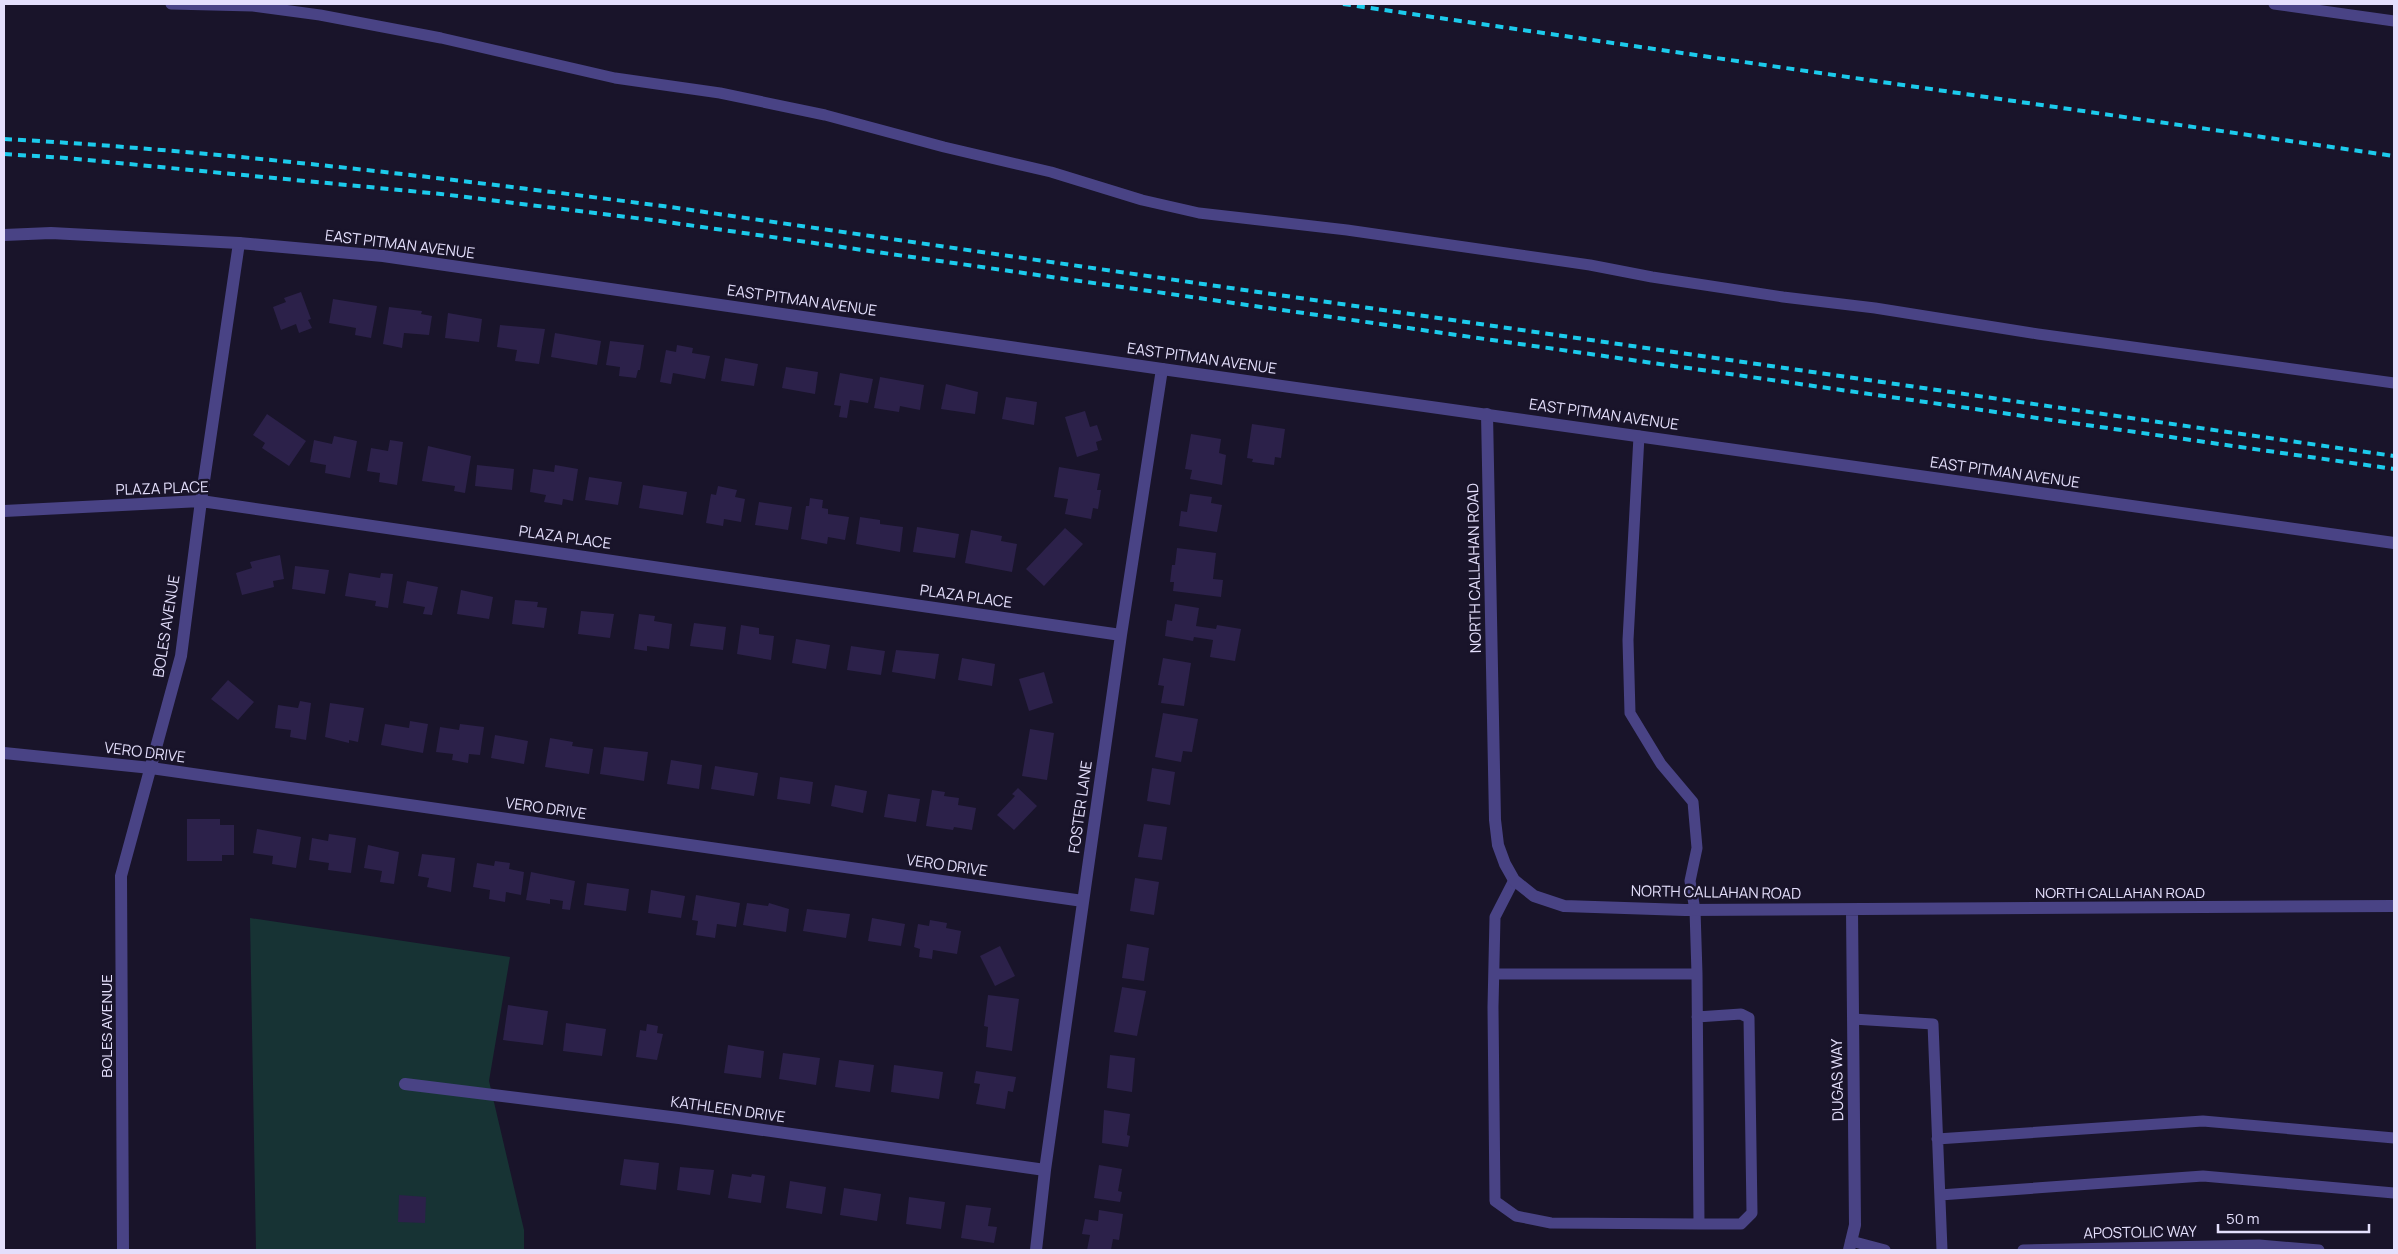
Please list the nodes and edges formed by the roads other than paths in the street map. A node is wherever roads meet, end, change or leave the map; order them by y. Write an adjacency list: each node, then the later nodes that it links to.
1 (171, 4): 7 (lane)
2 (2274, 4): 3 (lane)
3 (2394, 22)
4 (4, 235): 5 (street, EAST PITMAN AVENUE)
5 (239, 243): 6 (street, EAST PITMAN AVENUE); 10 (street, BOLES AVENUE)
6 (1162, 369): 8 (street, EAST PITMAN AVENUE); 13 (street, FOSTER LANE)
7 (2394, 383)
8 (1487, 414): 9 (street, EAST PITMAN AVENUE); 16 (street, NORTH CALLAHAN ROAD)
9 (1639, 436): 12 (street, EAST PITMAN AVENUE); 19 (lane)
10 (201, 501): 11 (street, PLAZA PLACE); 13 (street, PLAZA PLACE); 15 (street, BOLES AVENUE)
11 (4, 511)
12 (2394, 543)
13 (1121, 635): 17 (street, FOSTER LANE)
14 (4, 753): 15 (street, VERO DRIVE)
15 (151, 768): 17 (street, VERO DRIVE); 33 (street, BOLES AVENUE)
16 (1514, 880): 19 (street, NORTH CALLAHAN ROAD); 21 (lane)
17 (1083, 900): 28 (street, FOSTER LANE)
18 (2394, 906): 20 (street, NORTH CALLAHAN ROAD)
19 (1695, 910): 20 (street, NORTH CALLAHAN ROAD); 22 (lane)
20 (1852, 910): 24 (street, DUGAS WAY)
21 (1495, 974): 22 (lane); 31 (lane)
22 (1697, 974): 23 (lane)
23 (1697, 1017): 31 (lane); 31 (lane)
24 (1853, 1020): 27 (lane); 32 (street, DUGAS WAY)
25 (405, 1084): 28 (street, KATHLEEN DRIVE)
26 (2394, 1138): 27 (lane)
27 (1937, 1139): 30 (lane)
28 (1045, 1170): 34 (street, FOSTER LANE)
29 (2394, 1193): 30 (lane)
30 (1940, 1195): 36 (lane)
31 (1699, 1224)
32 (1850, 1246): 35 (lane)
33 (123, 1250)
34 (1036, 1250)
35 (1885, 1250)
36 (1942, 1250)
37 (2022, 1250): 38 (lane, APOSTOLIC WAY)
38 (2319, 1250)

